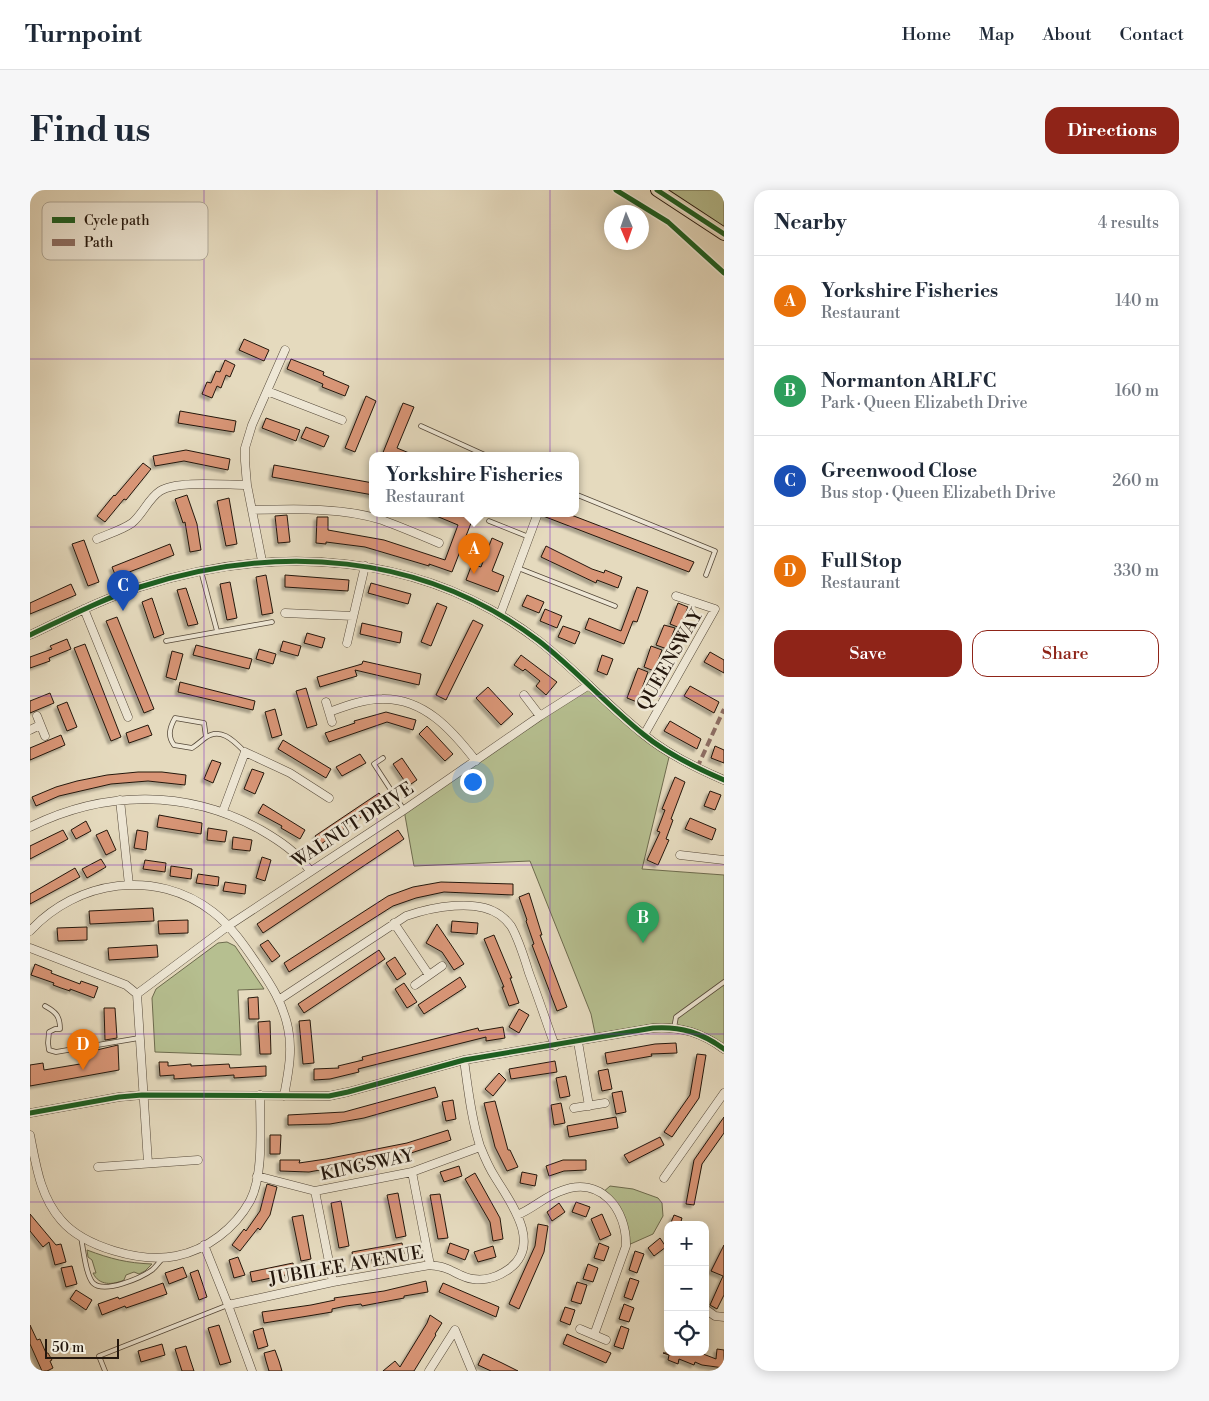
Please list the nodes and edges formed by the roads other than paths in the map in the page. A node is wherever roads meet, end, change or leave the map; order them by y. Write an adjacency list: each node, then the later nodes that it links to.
1 (657, 190): 2 (main road)
2 (724, 234)
3 (286, 350): 4 (street)
4 (267, 391): 5 (street); 8 (street)
5 (342, 420)
6 (420, 426): 7 (lane)
7 (478, 452)
8 (248, 485): 10 (street); 14 (street)
9 (579, 496): 20 (lane)
10 (252, 510): 15 (street); 16 (street)
11 (537, 517): 13 (street)
12 (489, 521): 13 (lane)
13 (529, 538): 18 (street)
14 (97, 539)
15 (439, 543)
16 (262, 561): 17 (street); 19 (street)
17 (365, 566): 25 (street); 26 (street)
18 (518, 568): 22 (lane); 25 (street)
19 (200, 570): 23 (street); 28 (lane)
20 (706, 575)
21 (676, 596): 42 (street, QUEENSWAY)
22 (615, 606)
23 (84, 609): 29 (street); 38 (street)
24 (285, 613): 26 (street)
25 (500, 615): 32 (street)
26 (354, 616): 31 (street)
27 (272, 622): 28 (lane)
28 (217, 631): 30 (lane)
29 (30, 635)
30 (166, 640)
31 (347, 642)
32 (589, 685): 37 (street, WALNUT DRIVE); 42 (street)
33 (524, 695): 37 (street)
34 (326, 702): 35 (street)
35 (329, 712): 39 (street); 47 (street)
36 (36, 716): 40 (street)
37 (540, 716): 47 (street, WALNUT DRIVE)
38 (128, 717)
39 (332, 722)
40 (40, 725): 41 (street); 43 (street)
41 (30, 730)
42 (644, 735): 48 (street)
43 (45, 736)
44 (206, 737): 44 (lane); 45 (lane)
45 (245, 752): 49 (street); 52 (street)
46 (383, 758): 51 (lane)
47 (476, 761): 51 (street, WALNUT DRIVE)
48 (724, 780)
49 (329, 798)
50 (120, 800): 52 (street); 53 (street); 57 (street)
51 (404, 810): 56 (street, WALNUT DRIVE)
52 (223, 812): 56 (street)
53 (30, 827)
54 (680, 855): 55 (street)
55 (724, 860)
56 (310, 871): 59 (street, WALNUT DRIVE)
57 (129, 885): 59 (street); 60 (street)
58 (394, 923): 63 (street); 67 (street); 72 (street)
59 (228, 926): 66 (street, WALNUT DRIVE); 67 (street)
60 (30, 931)
61 (30, 948): 66 (street)
62 (442, 966): 63 (street)
63 (428, 975): 65 (street)
64 (724, 982): 69 (lane)
65 (415, 985)
66 (137, 994): 70 (street)
67 (280, 999): 78 (street)
68 (45, 1006): 70 (lane)
69 (674, 1028): 71 (street); 73 (street)
70 (139, 1038): 76 (street)
71 (578, 1042): 72 (street); 80 (street)
72 (554, 1046): 74 (street)
73 (724, 1048)
74 (464, 1060): 78 (street); 84 (street, JUBILEE AVENUE)
75 (724, 1093): 90 (street)
76 (142, 1095): 77 (street); 82 (street); 86 (street)
77 (260, 1096): 78 (street); 89 (street)
78 (284, 1096)
79 (605, 1103): 80 (street)
80 (590, 1106): 81 (street)
81 (574, 1108)
82 (30, 1113)
83 (30, 1135): 93 (street)
84 (480, 1146): 88 (street, KINGSWAY); 92 (street, JUBILEE AVENUE)
85 (198, 1160): 86 (street)
86 (148, 1163): 87 (street)
87 (98, 1167)
88 (412, 1172): 91 (street, KINGSWAY); 96 (street)
89 (257, 1176): 91 (street, KINGSWAY); 94 (street)
90 (664, 1178)
91 (315, 1191): 97 (street)
92 (517, 1215): 96 (street, JUBILEE AVENUE); 102 (street)
93 (81, 1237): 95 (street); 95 (lane)
94 (204, 1245): 95 (street); 98 (street)
95 (164, 1257)
96 (430, 1265): 97 (street, JUBILEE AVENUE)
97 (333, 1282): 98 (street, JUBILEE AVENUE)
98 (228, 1304): 104 (lane); 105 (street)
99 (707, 1311): 100 (street)
100 (724, 1317)
101 (580, 1329): 102 (street)
102 (594, 1335): 103 (street)
103 (606, 1340)
104 (105, 1371)
105 (252, 1371)
106 (429, 1371): 107 (street)
107 (472, 1371)

